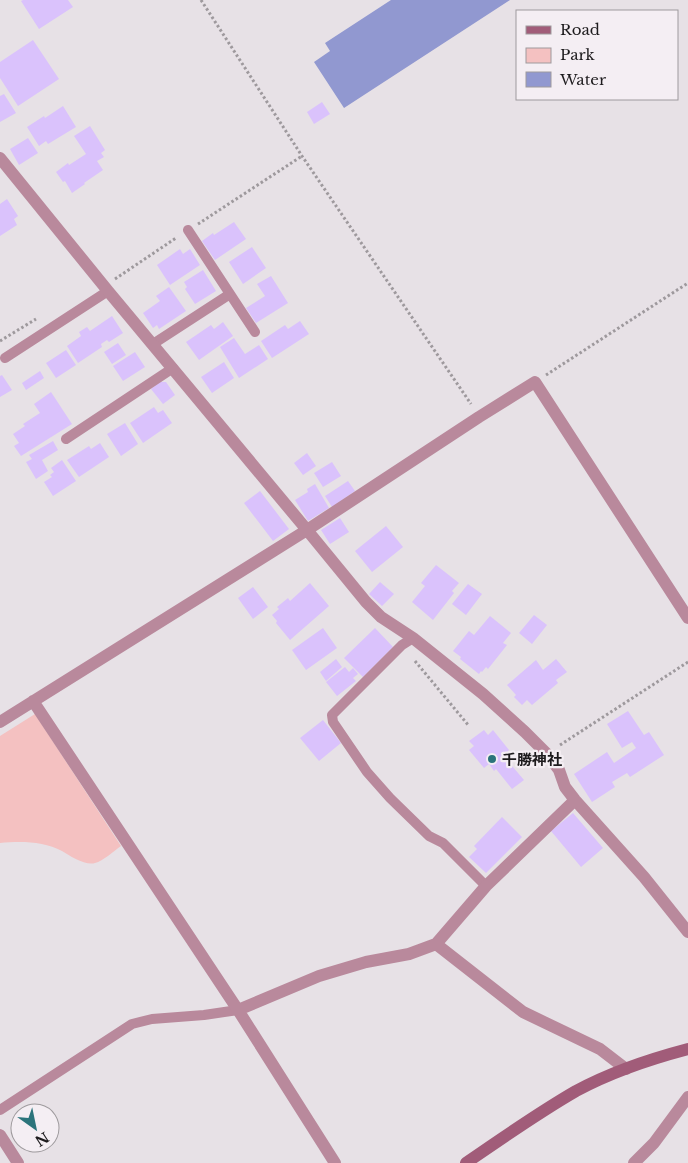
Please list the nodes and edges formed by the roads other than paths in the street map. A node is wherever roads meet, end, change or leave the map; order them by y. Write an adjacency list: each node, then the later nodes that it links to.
1 (0, 158): 3 (street)
2 (188, 230): 4 (lane)
3 (106, 288): 6 (street); 7 (lane)
4 (230, 294): 5 (lane); 6 (lane)
5 (255, 332)
6 (153, 344): 8 (street)
7 (5, 358)
8 (173, 368): 9 (lane); 10 (street)
9 (66, 439)
10 (308, 530): 11 (street); 12 (street); 13 (street)
11 (688, 618)
12 (413, 638): 15 (street); 16 (lane)
13 (34, 701): 14 (street); 19 (street)
14 (0, 722)
15 (576, 800): 16 (street); 17 (street)
16 (486, 886): 18 (street)
17 (688, 932)
18 (436, 944): 19 (street); 21 (street)
19 (238, 1010): 23 (lane); 26 (street)
20 (688, 1049): 21 (street)
21 (626, 1069): 27 (street)
22 (688, 1097): 28 (street)
23 (0, 1110)
24 (0, 1136): 25 (street)
25 (18, 1163)
26 (335, 1163)
27 (466, 1163)
28 (634, 1163)

